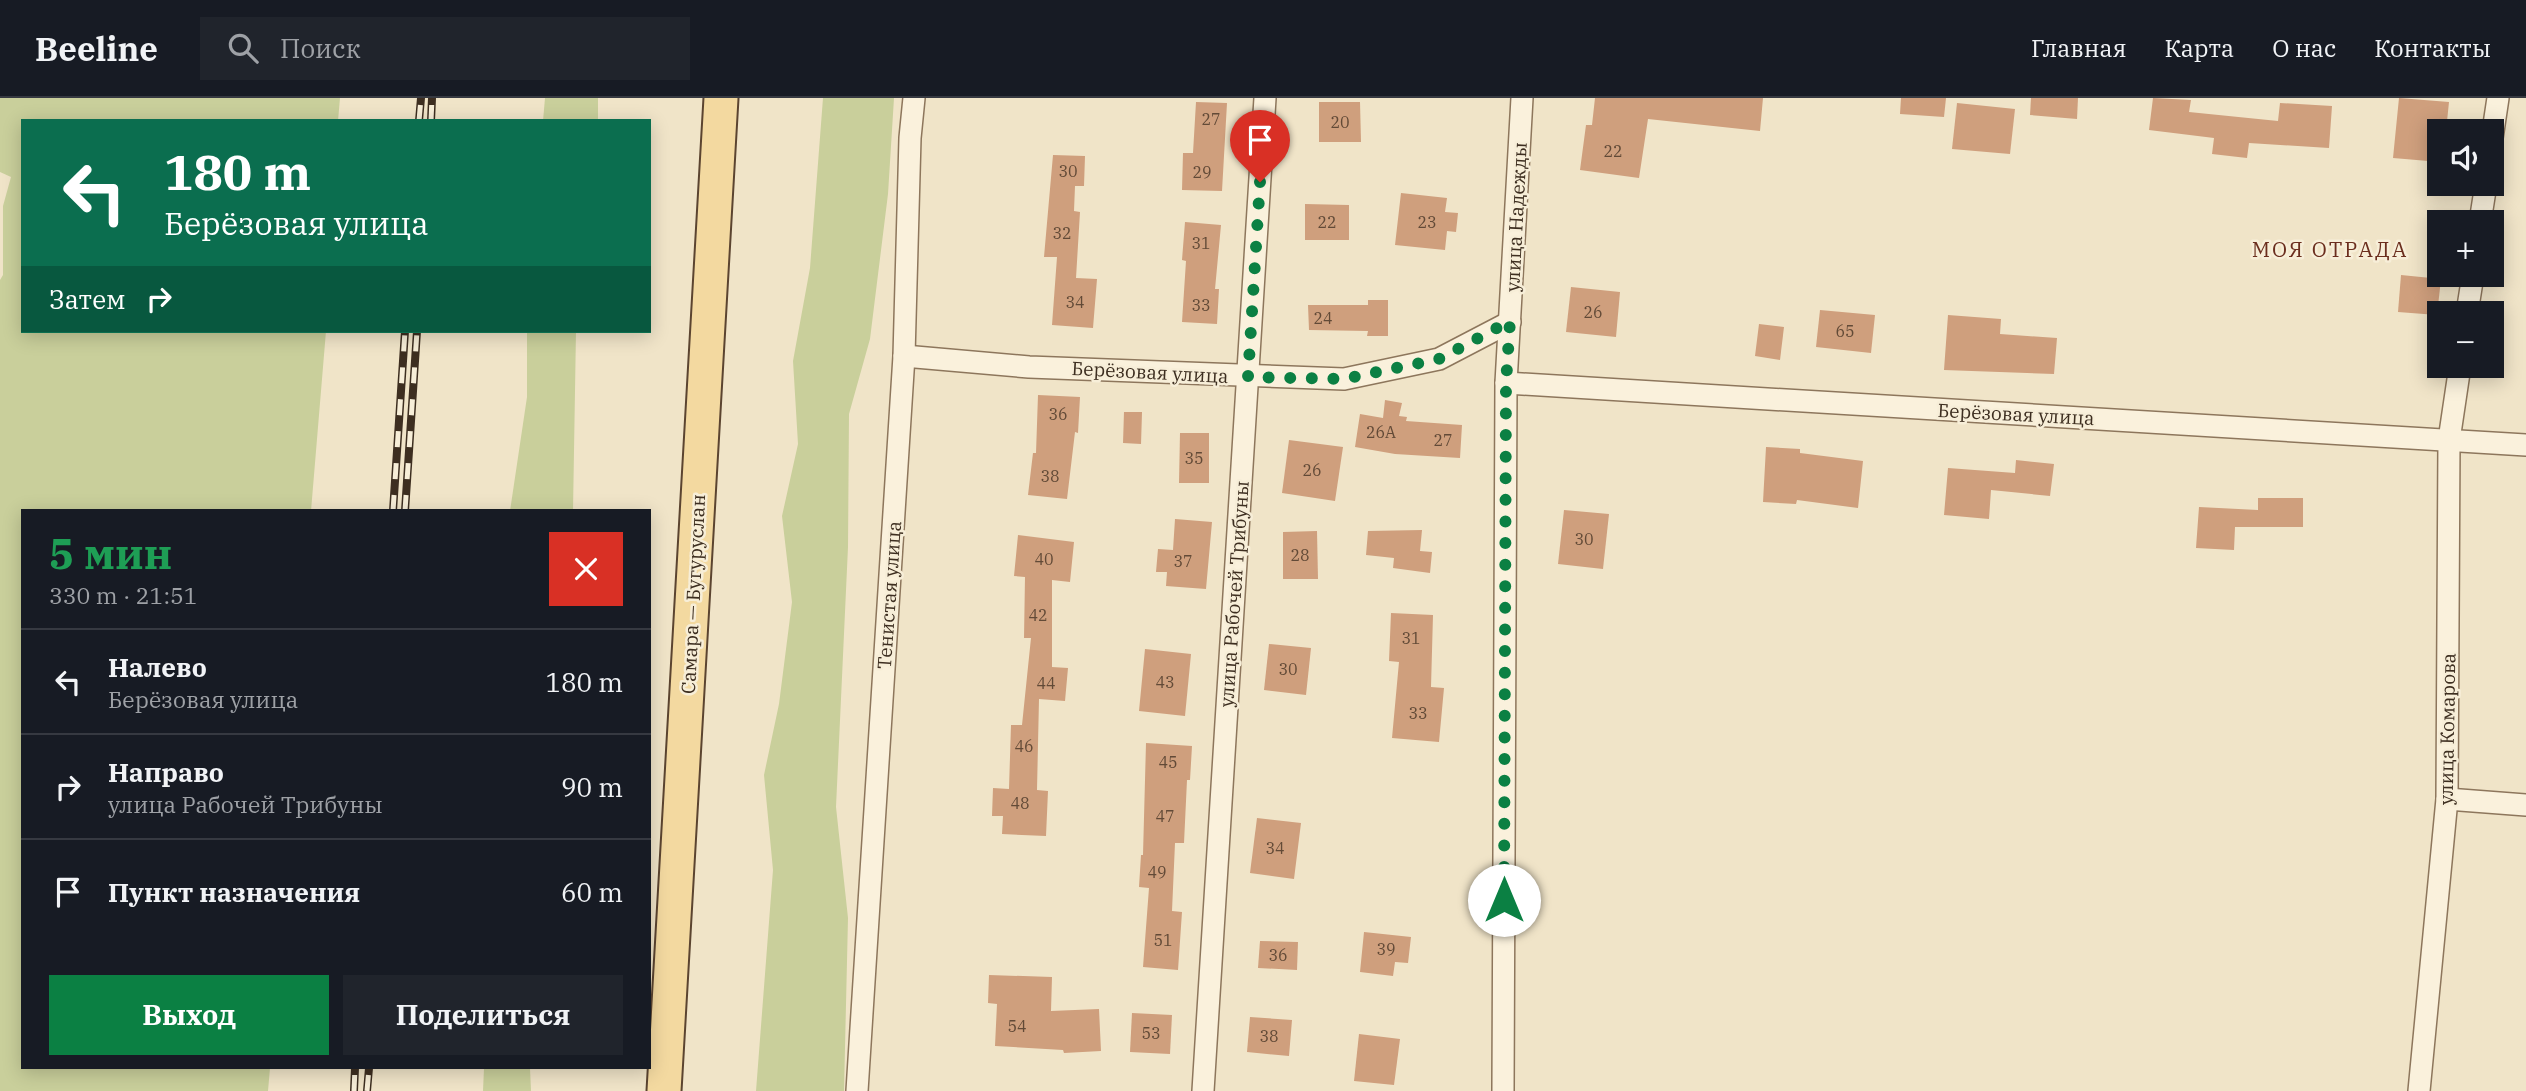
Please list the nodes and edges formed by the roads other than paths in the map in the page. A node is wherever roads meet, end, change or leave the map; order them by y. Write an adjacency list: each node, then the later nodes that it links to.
1 (721, 98): 16 (main road, Самара — Бугуруслан)
2 (914, 98): 8 (street, Тенистая улица)
3 (1265, 98): 9 (street, улица Рабочей Трибуны)
4 (1522, 98): 7 (street, улица Надежды)
5 (2498, 98): 6 (street)
6 (2495, 119)
7 (1510, 321): 9 (street, Берёзовая улица); 11 (street, улица Надежды)
8 (904, 356): 9 (street, Берёзовая улица); 17 (street, Тенистая улица)
9 (1248, 377): 18 (street, улица Рабочей Трибуны)
10 (2458, 378): 12 (street, улица Комарова)
11 (1506, 383): 12 (street, Берёзовая улица); 19 (street, улица Надежды)
12 (2449, 440): 13 (street, Берёзовая улица); 14 (street, улица Комарова)
13 (2526, 445)
14 (2447, 799): 15 (street); 20 (street, улица Комарова)
15 (2526, 805)
16 (664, 1091)
17 (857, 1091)
18 (1203, 1091)
19 (1503, 1091)
20 (2419, 1091)

